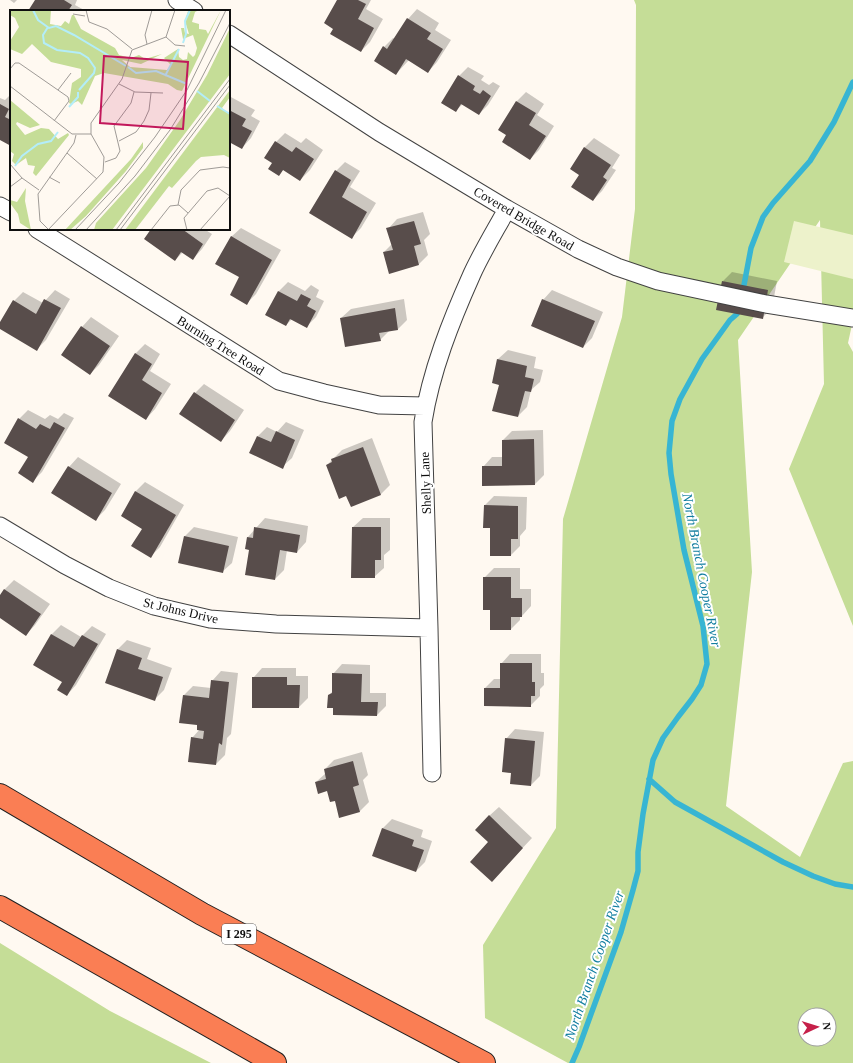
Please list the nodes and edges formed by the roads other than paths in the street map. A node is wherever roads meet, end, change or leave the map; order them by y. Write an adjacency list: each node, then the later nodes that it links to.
1 (177, 0): 2 (street)
2 (192, 10)
3 (230, 35): 5 (street, Covered Bridge Road)
4 (0, 206): 6 (street)
5 (506, 209): 8 (street, Covered Bridge Road); 9 (street, Shelly Lane)
6 (10, 211)
7 (39, 230): 9 (street, Burning Tree Road)
8 (853, 318)
9 (425, 406): 11 (street, Shelly Lane)
10 (0, 526): 11 (street, St Johns Drive)
11 (429, 628): 12 (street, Shelly Lane)
12 (432, 773)
13 (0, 795): 16 (highway, I 295)
14 (0, 907): 15 (highway)
15 (275, 1063)
16 (484, 1063)

